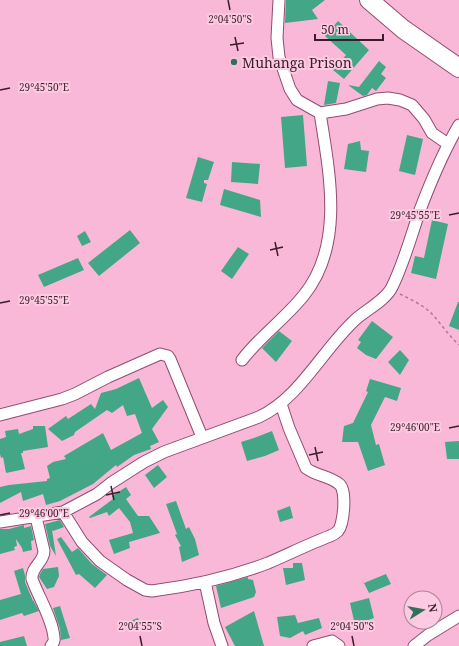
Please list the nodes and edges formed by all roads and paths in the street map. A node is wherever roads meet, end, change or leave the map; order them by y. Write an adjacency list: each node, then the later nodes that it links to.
1 (279, 0): 4 (street)
2 (369, 0): 3 (highway)
3 (459, 68)
4 (320, 112): 6 (street); 9 (street)
5 (459, 125): 6 (street)
6 (448, 144): 7 (street)
7 (391, 289): 8 (path); 10 (street)
8 (459, 346)
9 (242, 360)
10 (281, 404): 12 (street); 16 (street)
11 (0, 415): 12 (street)
12 (202, 437): 13 (street)
13 (63, 512): 14 (street); 16 (street)
14 (36, 516): 15 (street); 18 (street)
15 (0, 522)
16 (205, 582): 19 (street)
17 (459, 616): 22 (street)
18 (51, 646)
19 (222, 646)
20 (313, 646): 21 (street)
21 (339, 646)
22 (414, 646)

